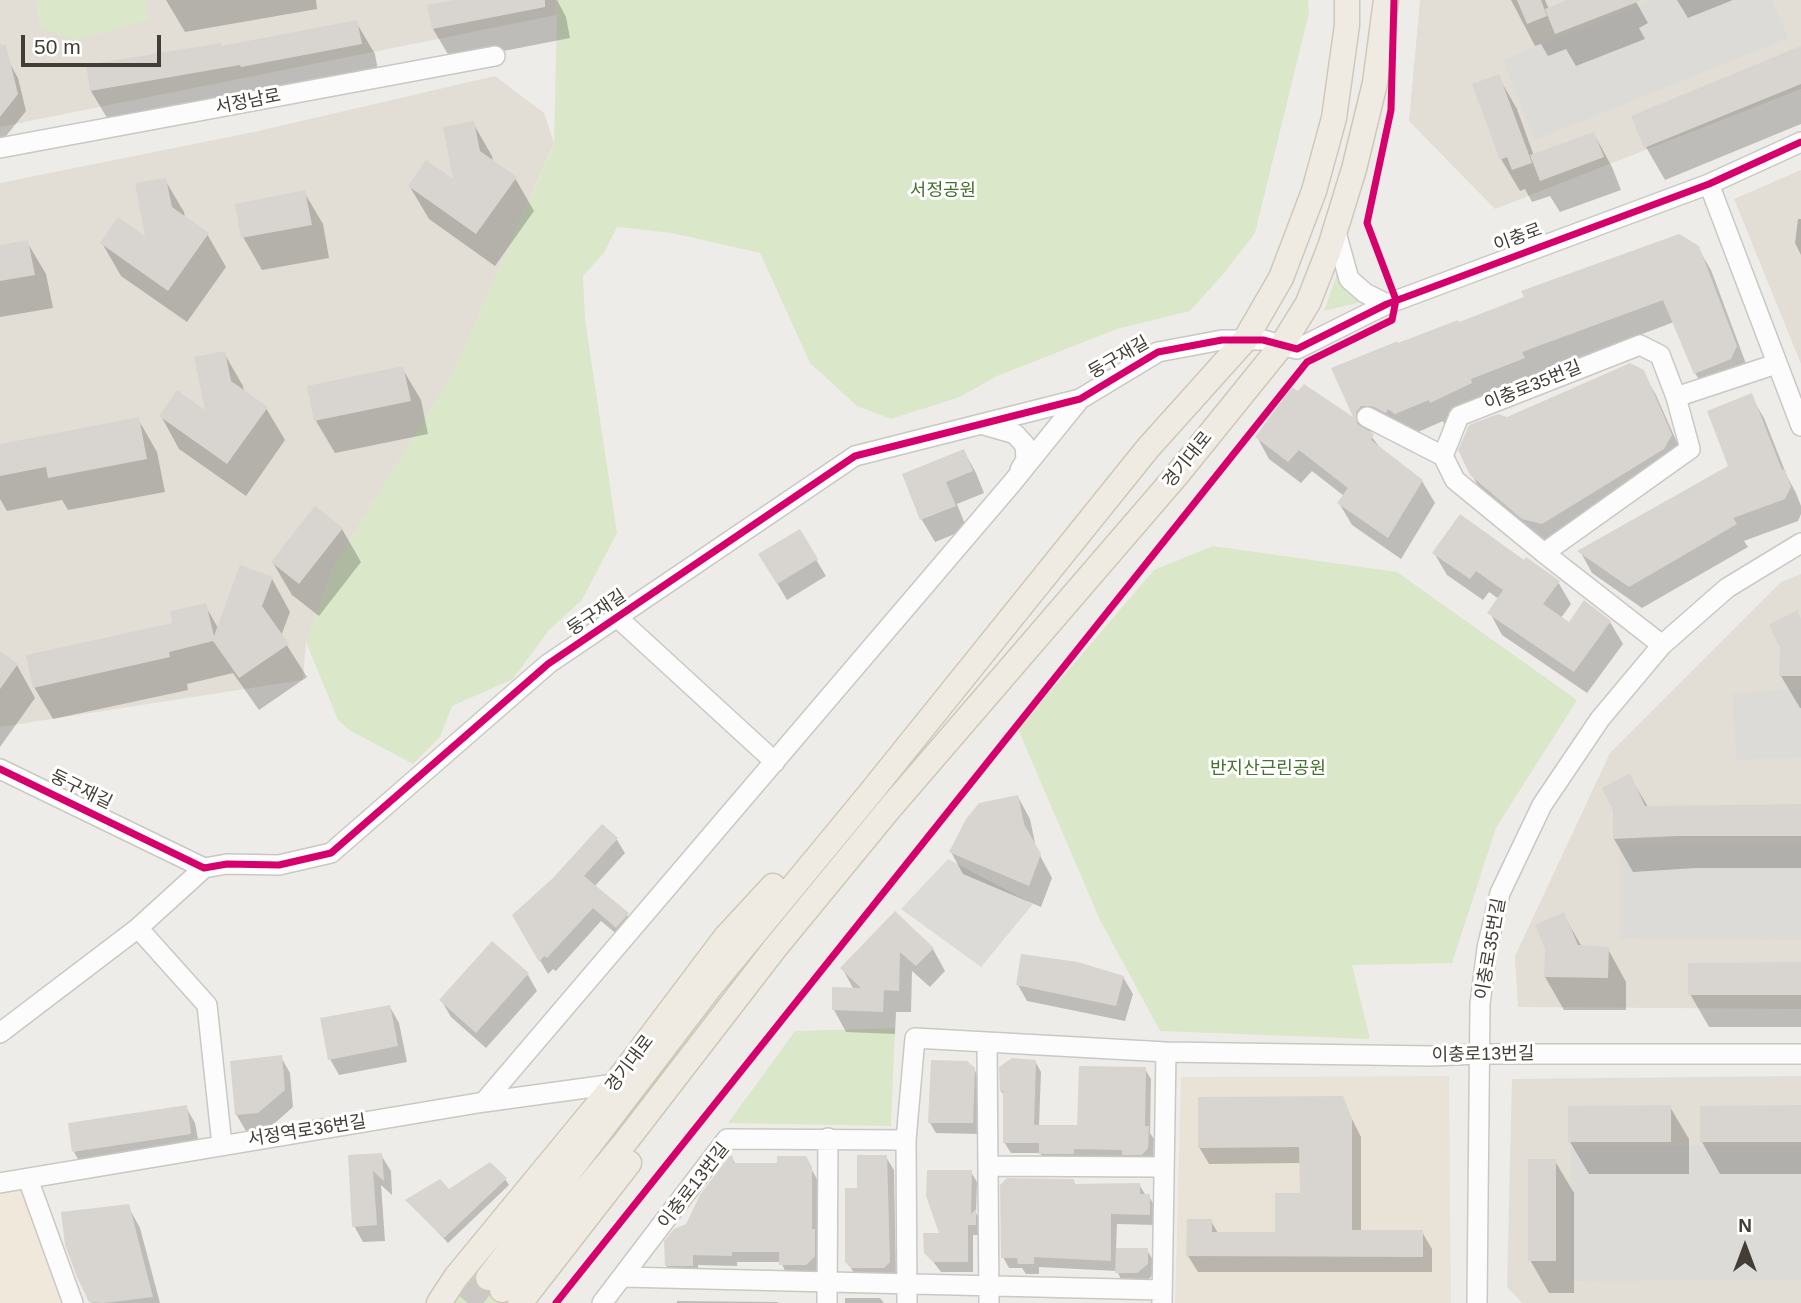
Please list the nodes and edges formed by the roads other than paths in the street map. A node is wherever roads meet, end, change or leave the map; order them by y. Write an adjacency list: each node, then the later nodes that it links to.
1 (1347, 0): 9 (main road, 경기대로)
2 (1386, 0): 7 (main road, 경기대로)
3 (495, 56): 5 (street, 서정남로)
4 (1801, 142): 6 (street, 이충로)
5 (0, 148)
6 (1709, 184): 8 (street, 이충로); 11 (street)
7 (1335, 229): 8 (street); 10 (main road, 경기대로)
8 (1387, 304): 10 (street, 이충로)
9 (1245, 340): 10 (street, 이충로); 13 (street, 둥구재길); 25 (main road, 경기대로)
10 (1282, 345): 46 (main road, 경기대로)
11 (1776, 364): 12 (street); 16 (street)
12 (1676, 397): 17 (street, 이충로35번길); 20 (street, 이충로35번길)
13 (1080, 399): 15 (street, 둥구재길); 18 (street)
14 (1367, 417): 17 (street)
15 (981, 424): 18 (street); 21 (street, 둥구재길)
16 (1801, 426)
17 (1443, 456): 20 (street)
18 (1012, 483): 23 (street)
19 (1801, 543): 22 (street, 이충로35번길)
20 (1544, 552): 22 (street)
21 (618, 618): 23 (street); 26 (street, 둥구재길)
22 (1662, 645): 31 (street, 이충로35번길)
23 (775, 762): 34 (street)
24 (0, 769): 26 (street, 둥구재길)
25 (833, 837): 33 (main road, 경기대로); 46 (main road, 경기대로)
26 (204, 868): 27 (street)
27 (138, 928): 28 (street); 37 (street)
28 (0, 1033)
29 (987, 1043): 30 (street, 이충로13번길); 36 (street, 이충로13번길); 38 (street)
30 (1166, 1052): 31 (street, 이충로13번길); 39 (street)
31 (1480, 1054): 32 (street, 이충로13번길); 52 (street, 이충로35번길)
32 (1801, 1054)
33 (615, 1084): 34 (street, 서정역로36번길); 49 (main road, 경기대로)
34 (484, 1102): 37 (street, 서정역로36번길)
35 (828, 1138): 36 (street, 이충로13번길); 42 (street, 이충로13번길); 43 (street)
36 (906, 1140): 44 (street, 이충로13번길)
37 (222, 1145): 40 (street, 서정역로36번길)
38 (988, 1166): 39 (street); 45 (street)
39 (1162, 1167): 47 (street)
40 (28, 1179): 41 (street, 서정역로36번길); 48 (street)
41 (0, 1184)
42 (623, 1277): 43 (street); 50 (street, 이충로13번길)
43 (827, 1282): 44 (street); 51 (street)
44 (907, 1294): 45 (street)
45 (989, 1294): 47 (street)
46 (511, 1295)
47 (1162, 1296)
48 (73, 1303)
49 (439, 1303)
50 (602, 1303)
51 (827, 1303)
52 (1477, 1303)

